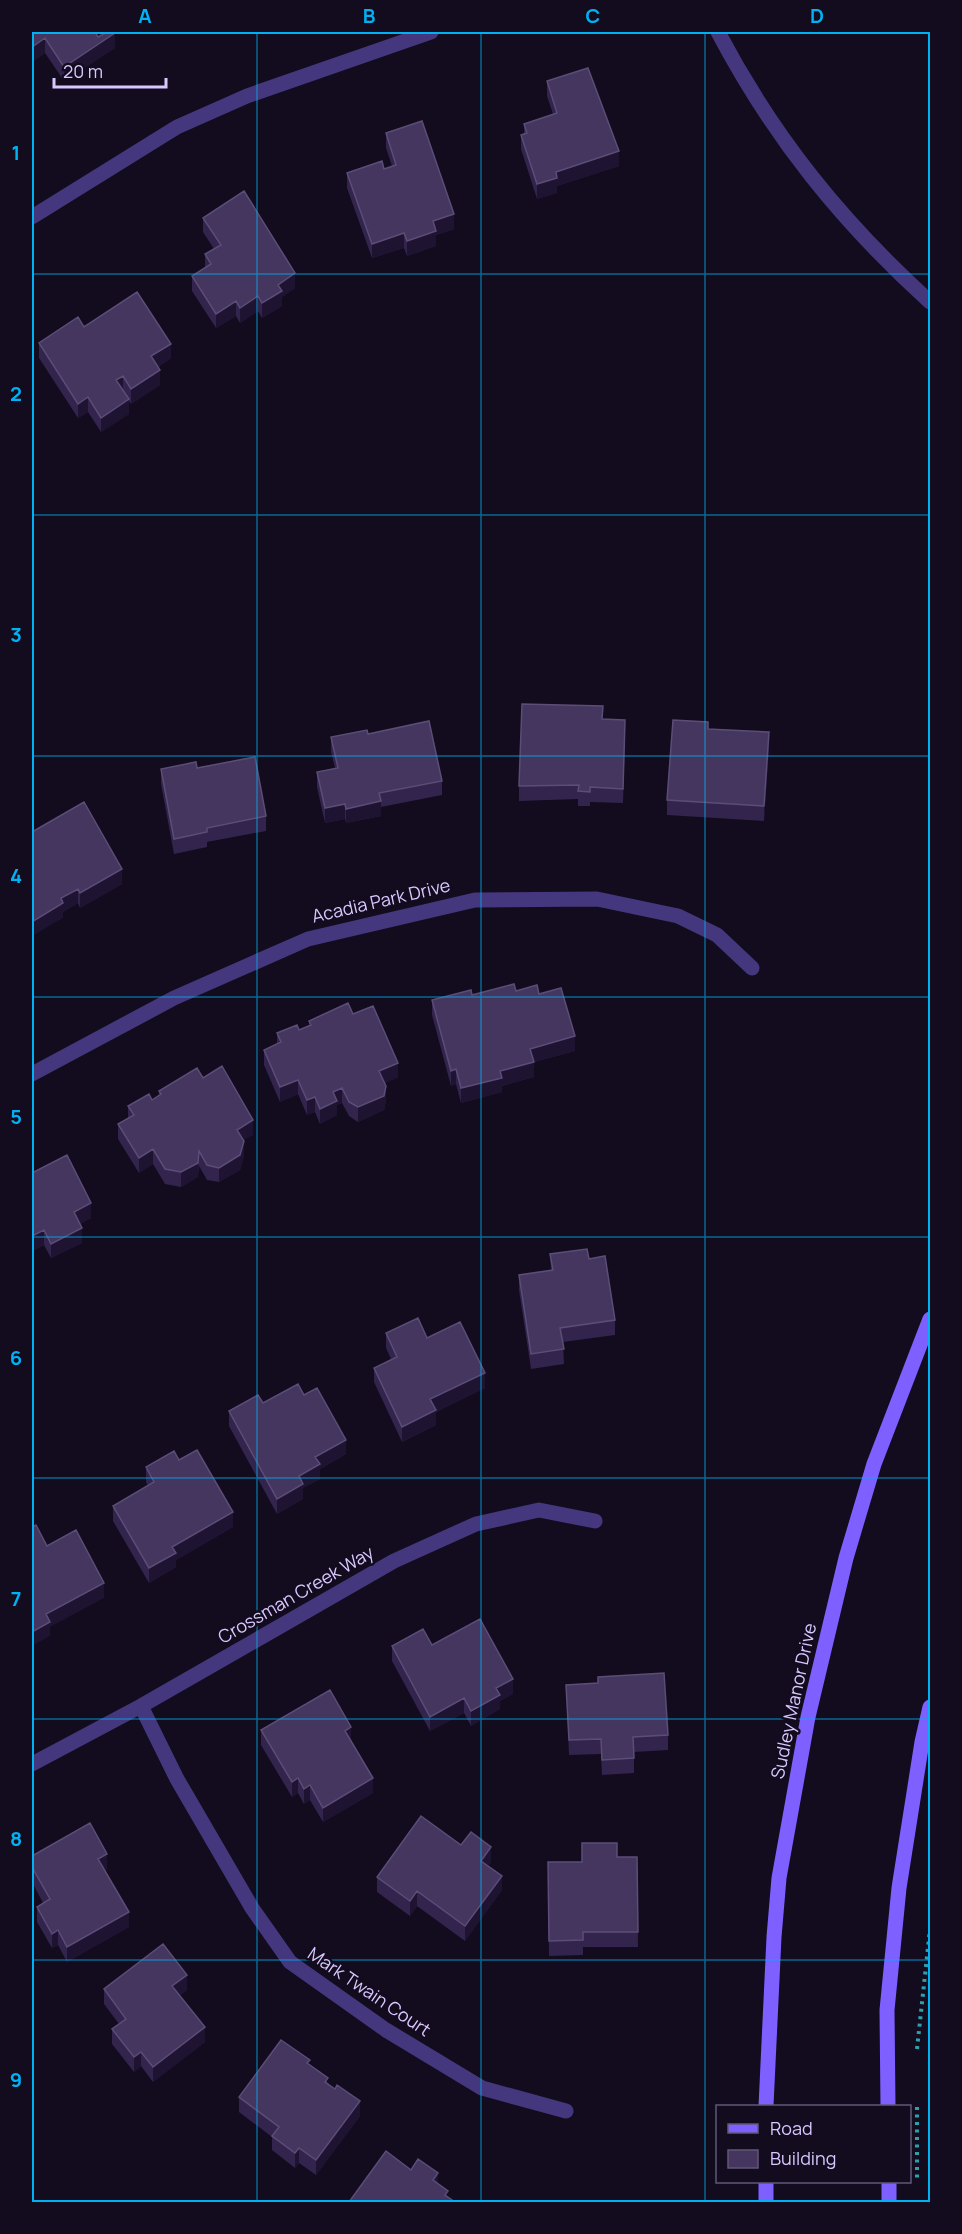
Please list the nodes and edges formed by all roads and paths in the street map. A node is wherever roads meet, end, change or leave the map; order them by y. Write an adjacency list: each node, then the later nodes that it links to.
1 (431, 32): 3 (street)
2 (718, 32): 4 (street)
3 (32, 218)
4 (930, 302)
5 (752, 968): 6 (street, Acadia Park Drive)
6 (32, 1074)
7 (930, 1319): 14 (main road, Sudley Manor Drive)
8 (595, 1521): 9 (street, Crossman Creek Way)
9 (141, 1706): 11 (street, Crossman Creek Way); 17 (street, Mark Twain Court)
10 (930, 1707): 15 (main road)
11 (32, 1764)
12 (930, 1929): 13 (path)
13 (917, 2059)
14 (766, 2105)
15 (888, 2105)
16 (917, 2107): 18 (path)
17 (566, 2111)
18 (917, 2179)
19 (766, 2183): 21 (main road)
20 (889, 2183): 22 (main road)
21 (766, 2202)
22 (889, 2202)

